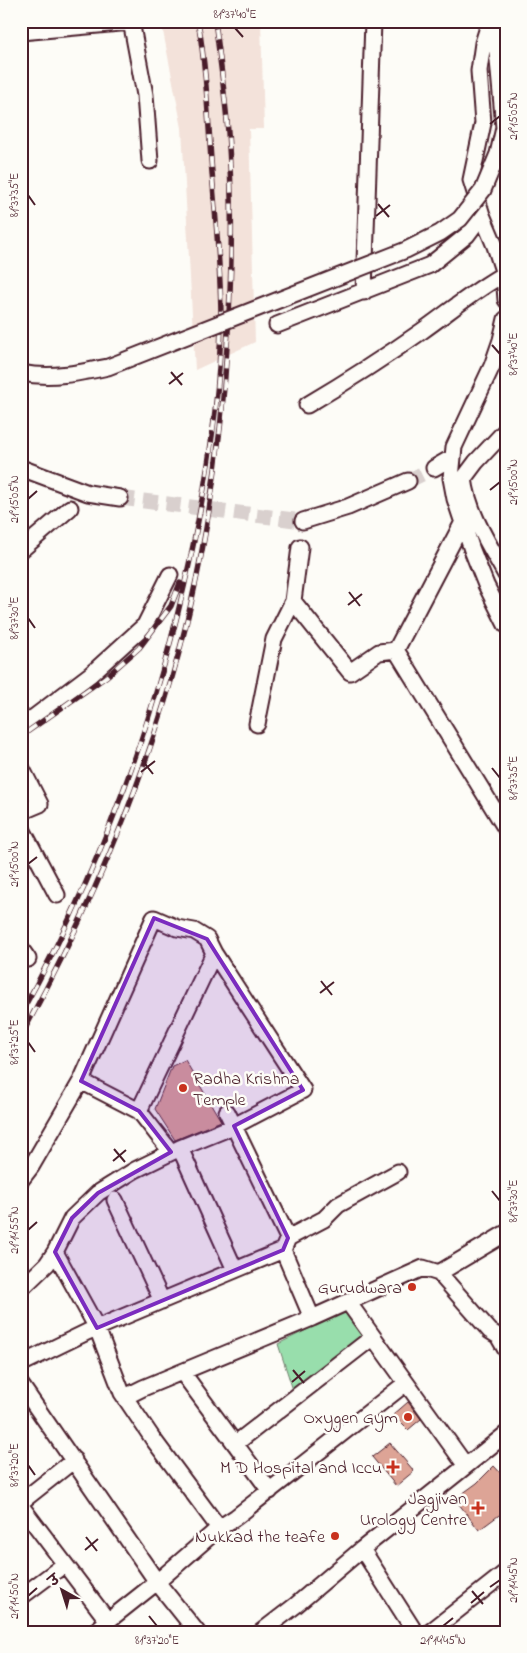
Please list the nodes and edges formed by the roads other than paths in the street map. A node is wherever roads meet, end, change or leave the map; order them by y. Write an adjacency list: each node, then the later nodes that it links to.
1 (373, 21): 8 (street)
2 (131, 22): 4 (street); 5 (street)
3 (497, 28): 6 (street); 12 (street, bridge)
4 (21, 32)
5 (150, 161)
6 (482, 215): 7 (street); 8 (street)
7 (504, 274): 9 (street); 13 (street)
8 (364, 292): 11 (street)
9 (506, 300)
10 (506, 320): 15 (street)
11 (277, 325)
12 (21, 373)
13 (307, 405)
14 (506, 430): 18 (street)
15 (453, 457): 17 (street); 18 (street)
16 (21, 468): 20 (street)
17 (434, 468)
18 (457, 478): 23 (street); 27 (street)
19 (408, 481): 22 (street)
20 (120, 498)
21 (70, 508): 25 (street)
22 (303, 521)
23 (463, 522): 29 (street); 30 (street)
24 (300, 547): 28 (street)
25 (21, 550)
26 (170, 575): 32 (street)
27 (506, 575)
28 (293, 601): 30 (street); 31 (street)
29 (506, 625)
30 (396, 650): 36 (street)
31 (257, 724)
32 (22, 725)
33 (21, 767): 34 (street)
34 (21, 812)
35 (21, 827): 37 (street)
36 (506, 829)
37 (57, 895)
38 (214, 953): 39 (street); 40 (street); 42 (street)
39 (81, 1082): 40 (street); 45 (street)
40 (139, 1111): 43 (street)
41 (227, 1112): 42 (street)
42 (234, 1126): 43 (street); 48 (street)
43 (175, 1150): 49 (street); 50 (street)
44 (398, 1172): 48 (street)
45 (21, 1180)
46 (115, 1200): 53 (street)
47 (506, 1233): 51 (street)
48 (286, 1244): 50 (street); 55 (street)
49 (55, 1252): 52 (street); 56 (street)
50 (235, 1270): 53 (street)
51 (439, 1273): 54 (street); 57 (street)
52 (21, 1289)
53 (162, 1301): 56 (street)
54 (348, 1302): 55 (street); 58 (street)
55 (312, 1318): 61 (street)
56 (97, 1328): 60 (street); 64 (street)
57 (502, 1334): 59 (street)
58 (373, 1337): 62 (street); 66 (street)
59 (506, 1350)
60 (21, 1364)
61 (182, 1372): 64 (street); 66 (street)
62 (406, 1383): 68 (street); 69 (street)
63 (23, 1391): 67 (street)
64 (125, 1397): 72 (street)
65 (506, 1434): 68 (street)
66 (235, 1444): 69 (street)
67 (74, 1460): 70 (street); 76 (street)
68 (466, 1466): 73 (street)
69 (270, 1491): 72 (street)
70 (21, 1502)
71 (21, 1506): 74 (street)
72 (219, 1528): 76 (street)
73 (362, 1549): 81 (street); 82 (street)
74 (65, 1564): 77 (street); 78 (street)
75 (506, 1572): 83 (street)
76 (157, 1582): 78 (street); 80 (street)
77 (21, 1596)
78 (108, 1621): 79 (street)
79 (94, 1632)
80 (197, 1632)
81 (261, 1632)
82 (415, 1632)
83 (430, 1632)

